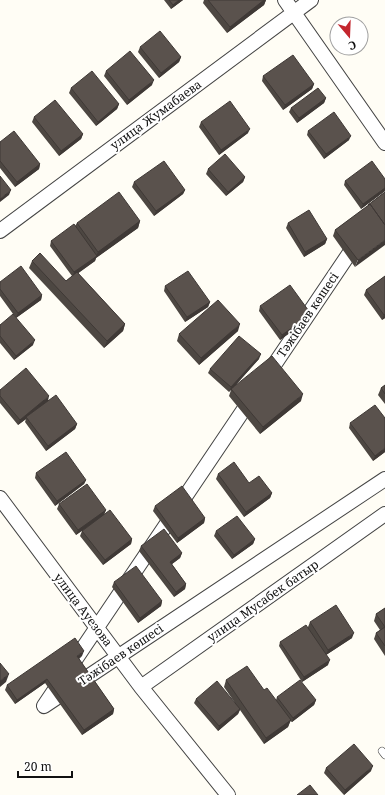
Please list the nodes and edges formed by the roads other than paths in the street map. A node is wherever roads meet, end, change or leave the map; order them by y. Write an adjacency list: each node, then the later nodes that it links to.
1 (285, 0): 3 (street)
2 (311, 0): 3 (street, улица Жумабаева)
3 (294, 13): 4 (street); 5 (street, улица Жумабаева)
4 (385, 143)
5 (0, 230)
6 (363, 234): 7 (street, Тәжібаев көшесі)
7 (385, 480)
8 (0, 498): 10 (street, улица Ауезова)
9 (385, 514): 10 (street, улица Мусабек батыр)
10 (141, 687): 11 (street, улица Ауезова)
11 (228, 795)

